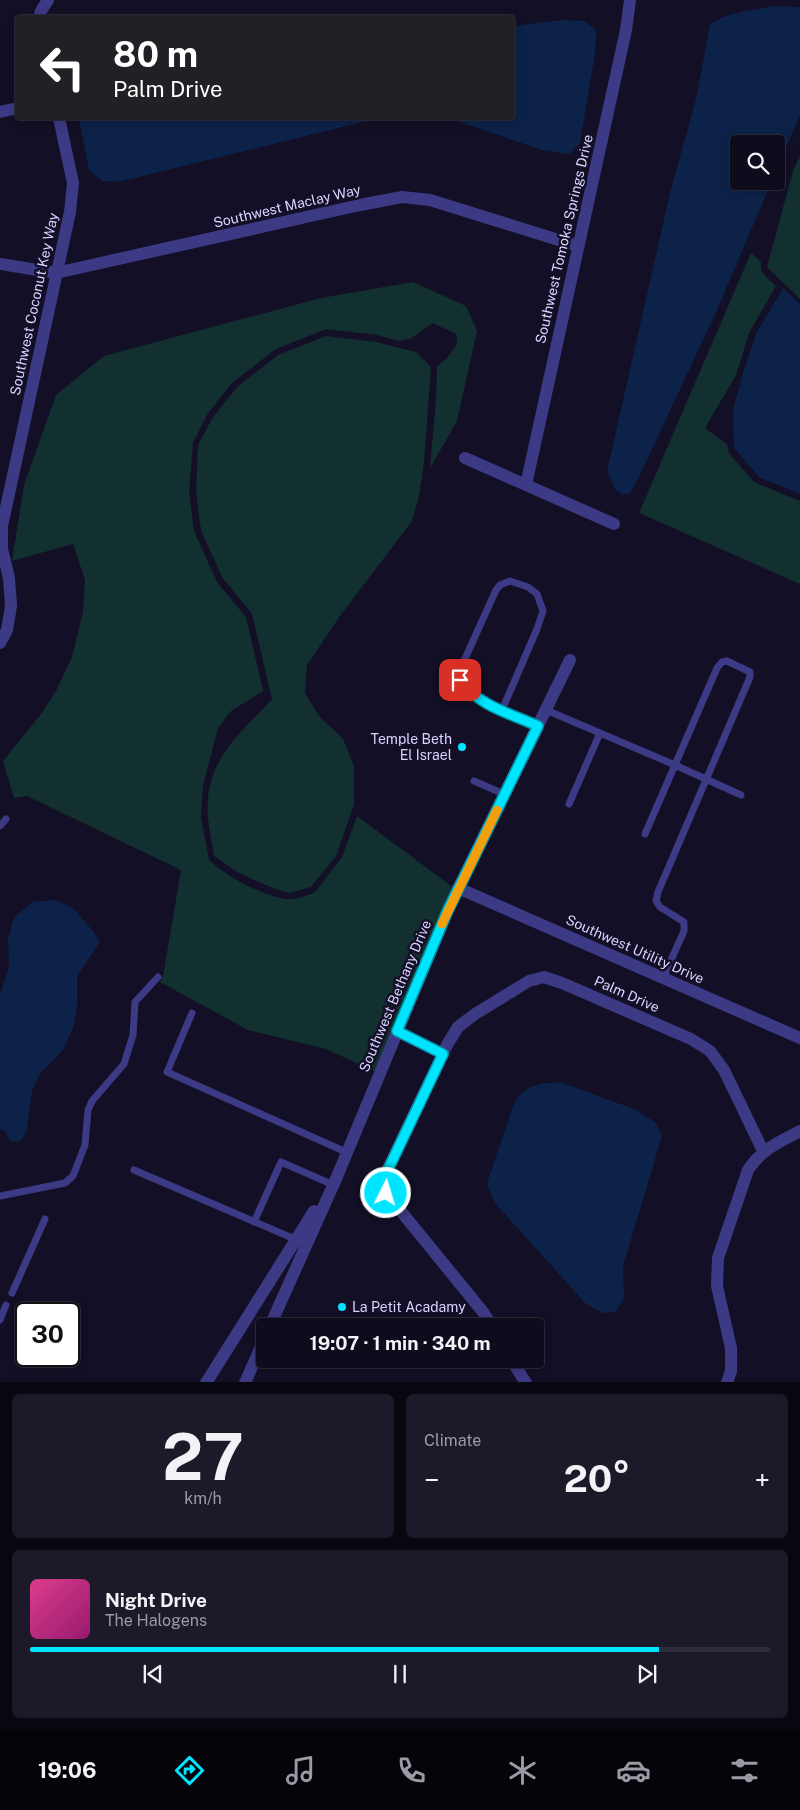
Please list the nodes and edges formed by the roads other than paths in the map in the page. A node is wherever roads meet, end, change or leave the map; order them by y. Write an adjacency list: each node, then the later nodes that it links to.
1 (48, 0): 3 (street)
2 (630, 0): 7 (street, Southwest Tomoka Springs Drive)
3 (40, 15)
4 (15, 109): 5 (street)
5 (0, 112)
6 (59, 120): 9 (street, Southwest Coconut Key Way)
7 (578, 246): 9 (street, Southwest Maclay Way); 11 (street, Southwest Tomoka Springs Drive)
8 (0, 264): 9 (street, Southwest Maclay Way)
9 (56, 273): 13 (street, Southwest Coconut Key Way)
10 (466, 458): 11 (street)
11 (526, 485): 12 (street)
12 (614, 524)
13 (0, 642)
14 (570, 660): 16 (street, Southwest Bethany Drive)
15 (502, 710): 15 (lane); 17 (lane)
16 (546, 710): 17 (street, Southwest Bethany Drive); 18 (lane)
17 (538, 726): 22 (street, Southwest Bethany Drive)
18 (600, 733): 19 (lane); 24 (lane)
19 (675, 765): 20 (lane); 20 (lane); 27 (lane)
20 (706, 779): 23 (lane); 30 (lane)
21 (474, 781): 22 (lane)
22 (504, 794): 28 (street, Southwest Bethany Drive)
23 (741, 795)
24 (569, 804)
25 (6, 819): 26 (lane)
26 (0, 826)
27 (645, 834)
28 (458, 888): 30 (street, Southwest Utility Drive); 32 (street, Southwest Bethany Drive)
29 (158, 977): 40 (lane)
30 (663, 978): 33 (street, Southwest Utility Drive)
31 (192, 1013): 37 (lane)
32 (397, 1031): 34 (street); 37 (street, Southwest Bethany Drive)
33 (800, 1038)
34 (443, 1054): 36 (street, Palm Drive); 47 (street, Palm Drive)
35 (800, 1131): 36 (street)
36 (763, 1152): 54 (street)
37 (345, 1154): 39 (street, Southwest Bethany Drive); 46 (street, Southwest Bethany Drive)
38 (134, 1170): 42 (lane)
39 (329, 1184): 42 (lane); 43 (street, Southwest Bethany Drive)
40 (0, 1196)
41 (45, 1219): 44 (lane)
42 (254, 1222): 43 (lane)
43 (297, 1240): 51 (street, Southwest Bethany Drive)
44 (12, 1293)
45 (6, 1305): 48 (lane)
46 (274, 1318)
47 (487, 1318)
48 (0, 1320)
49 (256, 1357): 52 (street)
50 (517, 1368): 53 (street)
51 (206, 1382)
52 (245, 1382)
53 (526, 1382)
54 (727, 1382)

